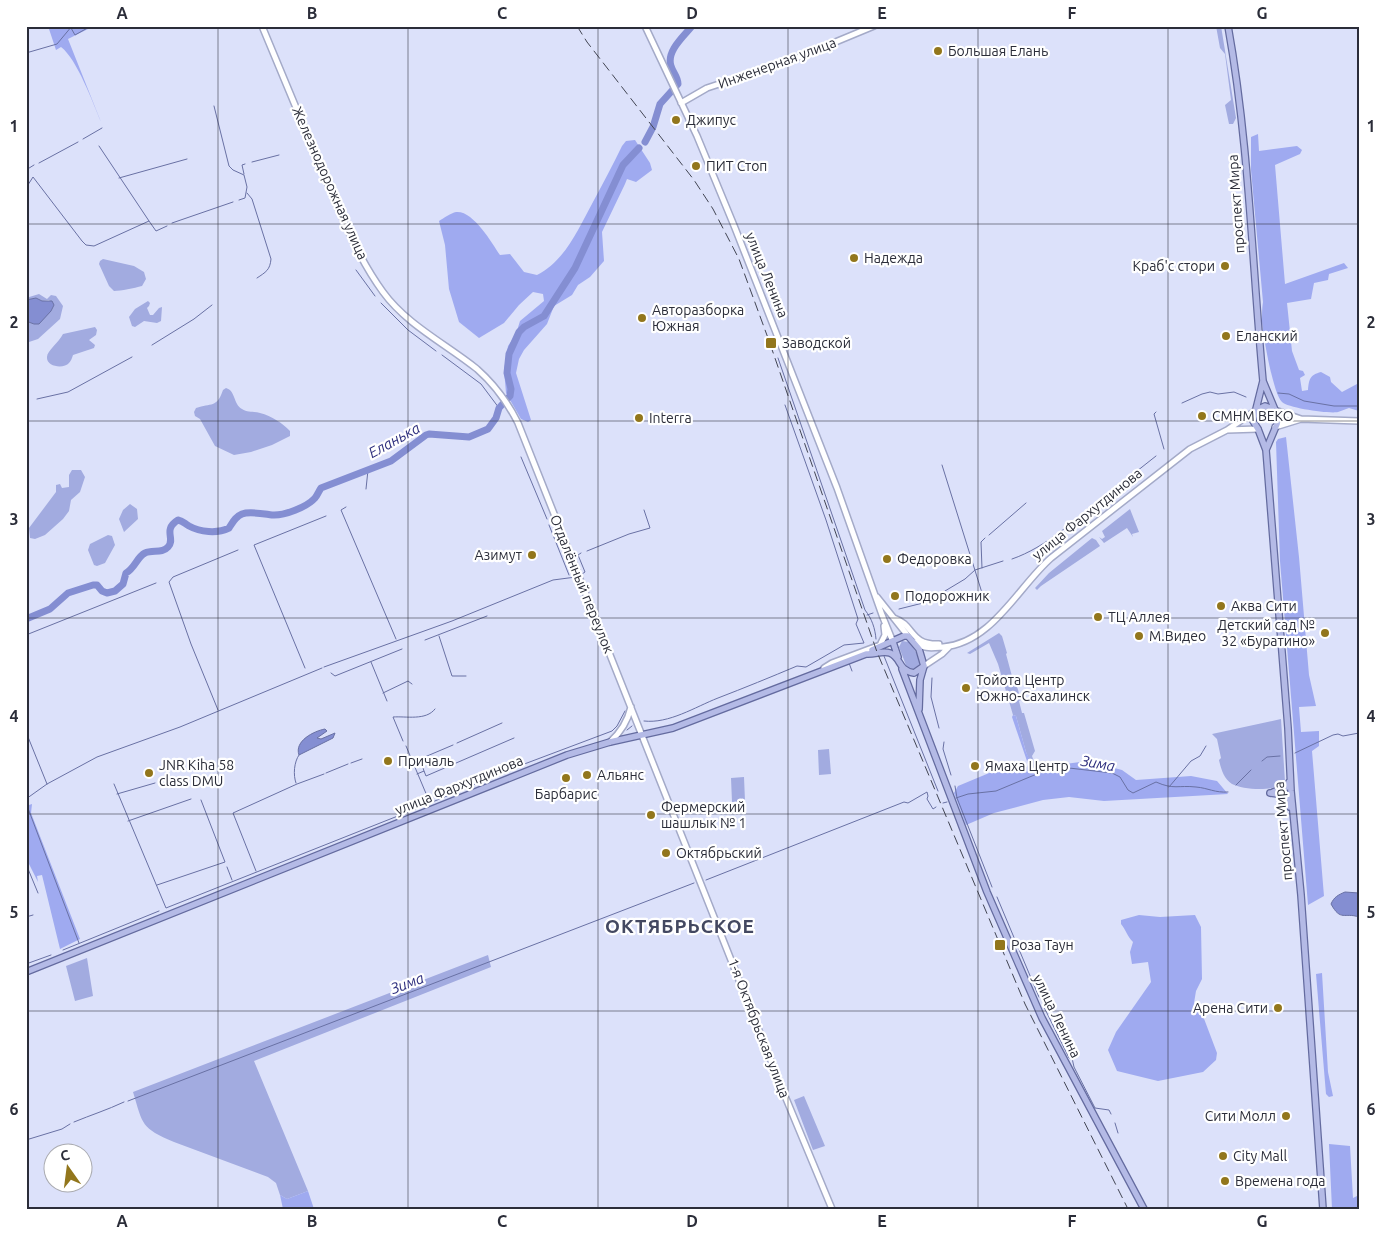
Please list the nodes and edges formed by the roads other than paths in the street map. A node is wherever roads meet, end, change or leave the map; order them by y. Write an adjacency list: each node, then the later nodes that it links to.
1 (262, 26): 14 (main road, Железнодорожная улица)
2 (645, 26): 5 (main road, улица Ленина)
3 (874, 26): 5 (main road, Инженерная улица)
4 (1228, 26): 6 (main road, проспект Мира)
5 (681, 103): 16 (main road, улица Ленина)
6 (1263, 380): 7 (main road, проспект Мира); 8 (main road, проспект Мира)
7 (1275, 410): 8 (main road); 9 (main road); 11 (main road)
8 (1256, 411): 12 (main road); 13 (main road)
9 (1302, 419): 10 (main road); 11 (main road)
10 (1359, 421)
11 (1275, 427): 12 (main road); 15 (main road, проспект Мира)
12 (1258, 429): 13 (main road, улица Фархутдинова); 15 (main road, проспект Мира)
13 (1227, 430): 22 (main road, улица Фархутдинова)
14 (521, 431): 27 (main road, Отдалённый переулок)
15 (1266, 450): 31 (main road, проспект Мира)
16 (875, 594): 17 (main road, улица Ленина); 18 (main road, улица Ленина)
17 (882, 615): 21 (main road, улица Ленина); 26 (main road)
18 (894, 618): 19 (main road, улица Ленина); 22 (main road)
19 (908, 636): 20 (main road); 21 (main road)
20 (913, 641): 22 (main road, улица Фархутдинова); 24 (main road)
21 (893, 642): 23 (main road); 25 (main road, улица Ленина)
22 (949, 646): 24 (main road, улица Фархутдинова)
23 (866, 654): 25 (main road, улица Фархутдинова); 26 (main road, улица Фархутдинова)
24 (924, 666): 25 (main road); 28 (main road, улица Ленина)
25 (901, 668): 28 (main road, улица Ленина)
26 (822, 670): 29 (main road, улица Фархутдинова)
27 (631, 707): 29 (main road, Отдалённый переулок); 30 (main road)
28 (919, 715): 37 (main road, улица Ленина)
29 (642, 736): 30 (main road, улица Фархутдинова); 36 (main road, 1-я Октябрьская улица)
30 (610, 742): 35 (main road, улица Фархутдинова)
31 (1290, 762): 32 (main road, проспект Мира); 33 (main road)
32 (1291, 791): 33 (main road); 34 (main road, проспект Мира)
33 (1270, 793): 34 (main road)
34 (1294, 828): 38 (main road, проспект Мира)
35 (26, 972)
36 (832, 1209)
37 (1144, 1209)
38 (1321, 1209)

